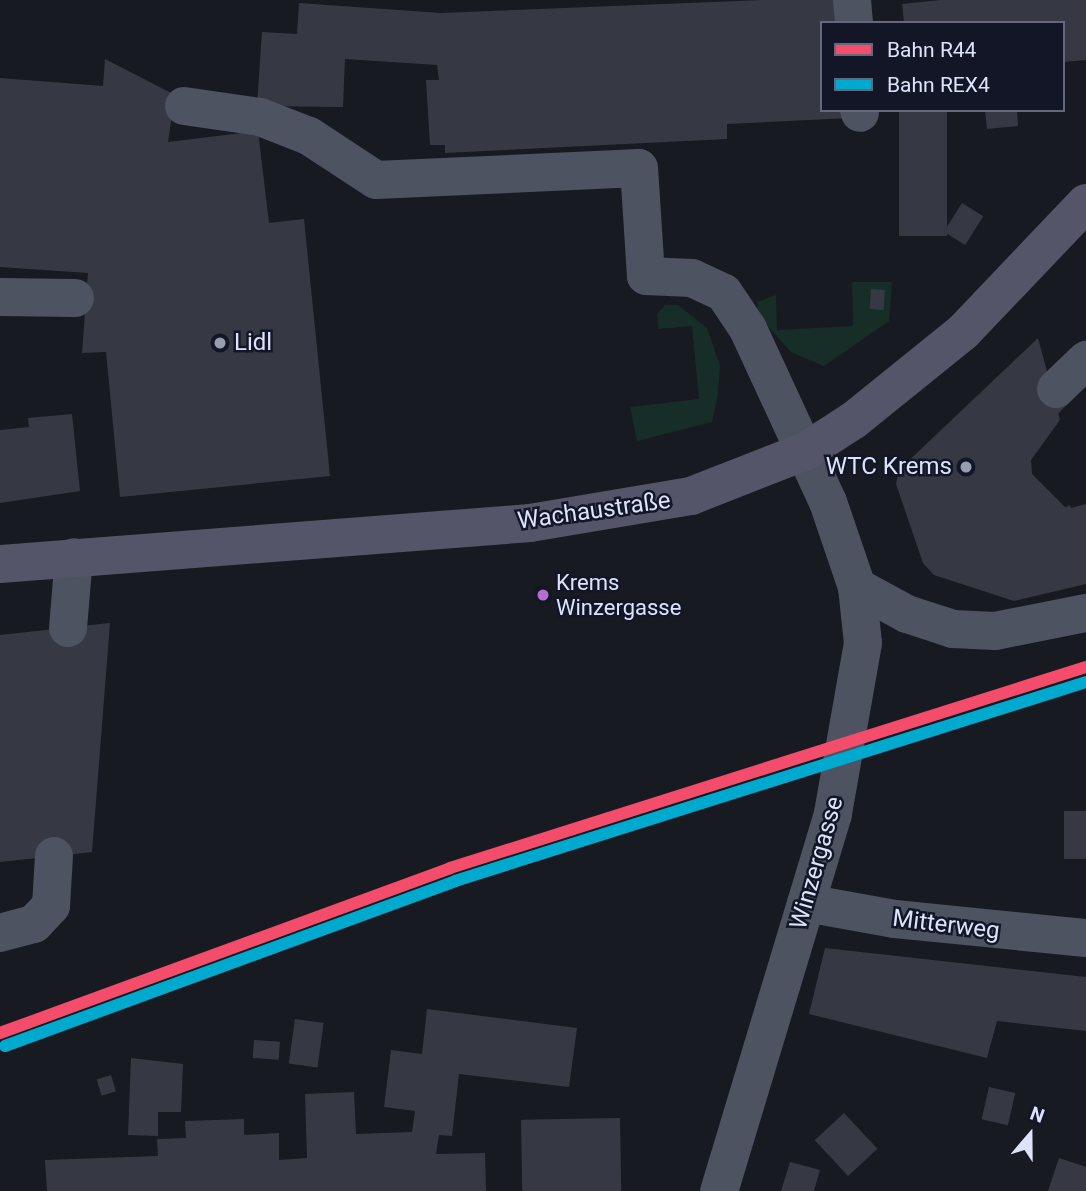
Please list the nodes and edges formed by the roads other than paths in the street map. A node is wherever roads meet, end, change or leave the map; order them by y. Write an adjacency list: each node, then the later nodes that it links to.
1 (852, 0): 2 (street)
2 (854, 21)
3 (184, 106): 9 (street, Winzergasse)
4 (1086, 203): 9 (main road, Wachaustraße)
5 (0, 297): 6 (street)
6 (75, 298)
7 (1086, 360): 8 (street)
8 (1056, 389)
9 (806, 451): 10 (main road, Wachaustraße); 12 (street, Winzergasse)
10 (74, 557): 11 (main road, Wachaustraße); 14 (street)
11 (0, 564)
12 (857, 587): 13 (street); 16 (street, Winzergasse)
13 (1086, 613)
14 (68, 628)
15 (54, 856): 17 (street)
16 (806, 903): 18 (street, Mitterweg); 19 (street, Winzergasse)
17 (0, 933)
18 (1086, 938)
19 (719, 1191)

